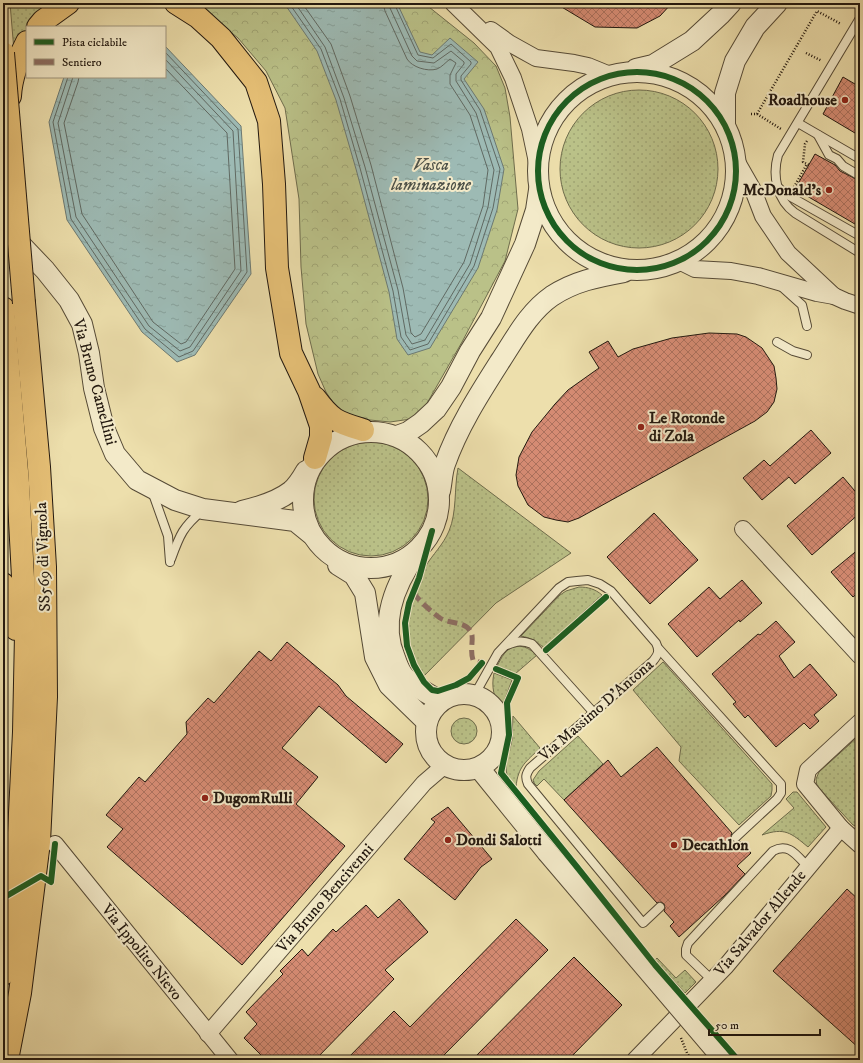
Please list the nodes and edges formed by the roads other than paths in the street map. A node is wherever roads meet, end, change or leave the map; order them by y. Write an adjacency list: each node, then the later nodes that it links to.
1 (68, 3): 7 (highway)
2 (176, 3): 32 (highway)
3 (731, 3): 10 (street)
4 (777, 3): 12 (street)
5 (457, 7): 10 (street); 18 (street)
6 (860, 18): 11 (lane)
7 (39, 26)
8 (26, 44): 13 (highway, bridge)
9 (3, 53): 13 (highway, SS569 di Vignola, bridge)
10 (617, 73): 12 (street); 18 (street)
11 (798, 123): 14 (lane); 19 (lane)
12 (725, 124): 16 (street)
13 (9, 130): 65 (highway, SS569 di Vignola, bridge)
14 (818, 135): 15 (lane); 17 (lane)
15 (860, 159)
16 (737, 162): 23 (street); 26 (street)
17 (860, 176)
18 (538, 177): 24 (street); 34 (street)
19 (778, 187): 21 (lane); 22 (lane)
20 (3, 226): 36 (street, Via Bruno Camellini)
21 (860, 236)
22 (860, 253)
23 (679, 261): 24 (street); 25 (street)
24 (634, 270): 37 (street)
25 (758, 276): 26 (street); 29 (lane)
26 (834, 296): 27 (street)
27 (860, 306)
28 (3, 317): 53 (highway, SS569 di Vignola)
29 (807, 326)
30 (777, 342): 31 (lane)
31 (807, 355)
32 (309, 391): 33 (highway); 35 (highway)
33 (363, 430): 34 (street); 35 (street)
34 (397, 436): 37 (street)
35 (313, 461): 39 (street, Via Bruno Camellini); 41 (street)
36 (150, 487): 38 (street, Via Bruno Camellini); 38 (lane)
37 (439, 495): 42 (street)
38 (204, 509): 39 (street, Via Bruno Camellini)
39 (231, 514): 41 (street, Via Bruno Camellini)
40 (743, 529): 47 (street)
41 (311, 534): 43 (street)
42 (421, 546): 43 (street); 49 (street)
43 (324, 550): 51 (street)
44 (3, 584): 53 (highway)
45 (504, 646): 46 (lane, Via Massimo D'Antona); 48 (lane, Via Massimo D'Antona); 50 (lane)
46 (659, 648): 50 (lane, Via Massimo D'Antona); 57 (lane)
47 (860, 656)
48 (475, 694): 49 (street); 55 (street)
49 (440, 701): 51 (street)
50 (594, 712): 61 (lane, Via Massimo D'Antona)
51 (427, 722): 54 (street)
52 (860, 722): 56 (street)
53 (24, 732): 62 (highway, SS569 di Vignola)
54 (445, 765): 55 (street); 64 (street, Via Bruno Bencivenni)
55 (479, 768): 68 (street, bridge)
56 (841, 828): 59 (street); 60 (street, Via Salvador Allende)
57 (736, 837)
58 (55, 844): 64 (street, Via Ippolito Nievo)
59 (860, 844)
60 (808, 867): 63 (street, Via Salvador Allende); 63 (lane, Via Salvador Allende)
61 (660, 906)
62 (3, 974)
63 (712, 980): 67 (street, Via Salvador Allende)
64 (208, 1034): 66 (street, Via Ippolito Nievo)
65 (7, 1060)
66 (230, 1060)
67 (635, 1060)
68 (724, 1060)

